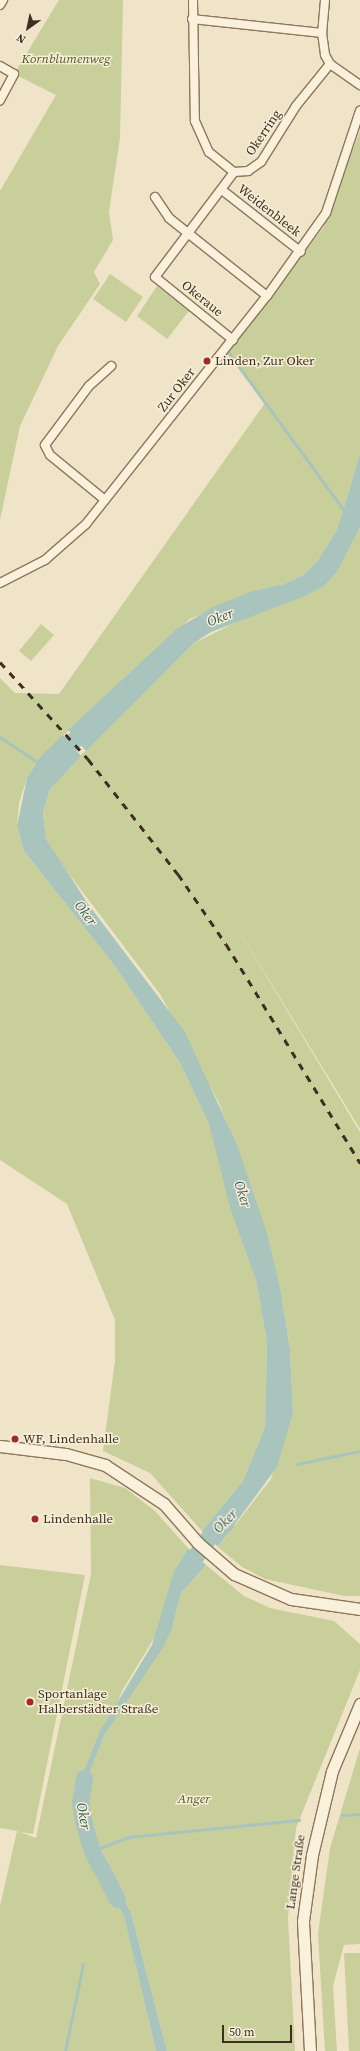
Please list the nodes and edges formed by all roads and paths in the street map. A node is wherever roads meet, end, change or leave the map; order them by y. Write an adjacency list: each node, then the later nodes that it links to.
1 (3, 0): 4 (street)
2 (193, 0): 5 (street)
3 (325, 0): 6 (street)
4 (0, 5)
5 (192, 19): 6 (street); 12 (street)
6 (322, 33): 7 (street)
7 (330, 64): 9 (street); 12 (street, Okerring)
8 (0, 66): 10 (street)
9 (360, 85)
10 (0, 100)
11 (360, 111): 16 (street, Zur Oker)
12 (234, 172): 13 (street)
13 (222, 190): 15 (street); 16 (street, Weidenbleek)
14 (155, 197): 15 (street)
15 (188, 233): 17 (street); 18 (street, Okeraue)
16 (301, 252): 17 (street, Zur Oker)
17 (267, 296): 18 (street, Zur Oker)
18 (233, 340): 20 (street, Zur Oker)
19 (111, 366): 20 (street)
20 (105, 500): 21 (street, Zur Oker)
21 (0, 583)
22 (0, 1446): 23 (main road)
23 (359, 1609)
24 (360, 1704): 25 (main road, Lange Straße)
25 (310, 2051)

